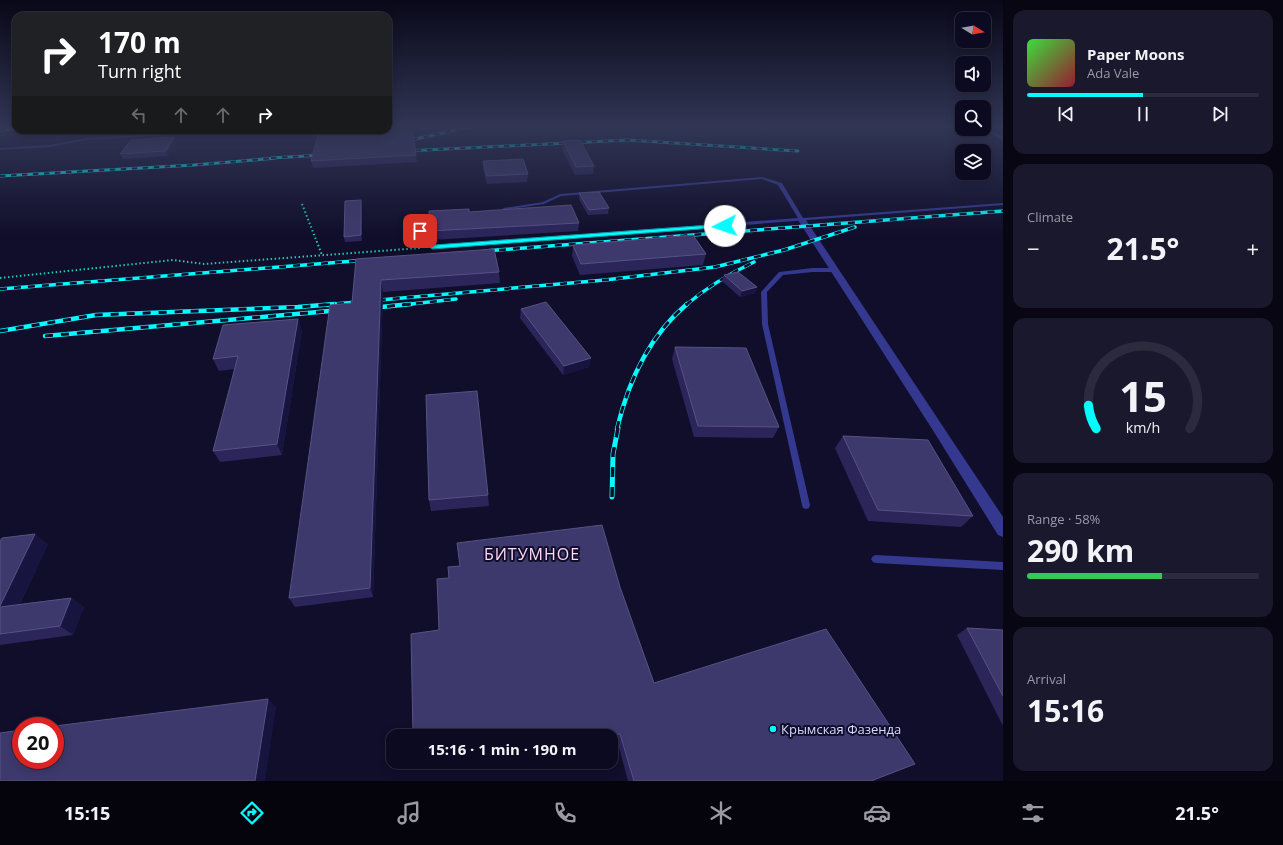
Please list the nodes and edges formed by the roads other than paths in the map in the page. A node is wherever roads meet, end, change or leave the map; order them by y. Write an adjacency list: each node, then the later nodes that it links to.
1 (1003, 204): 3 (lane)
2 (504, 209): 3 (lane)
3 (802, 220): 4 (lane); 5 (street)
4 (415, 223)
5 (835, 270): 6 (lane); 7 (street)
6 (806, 504)
7 (1003, 530)
8 (876, 559): 9 (lane)
9 (1003, 566)

